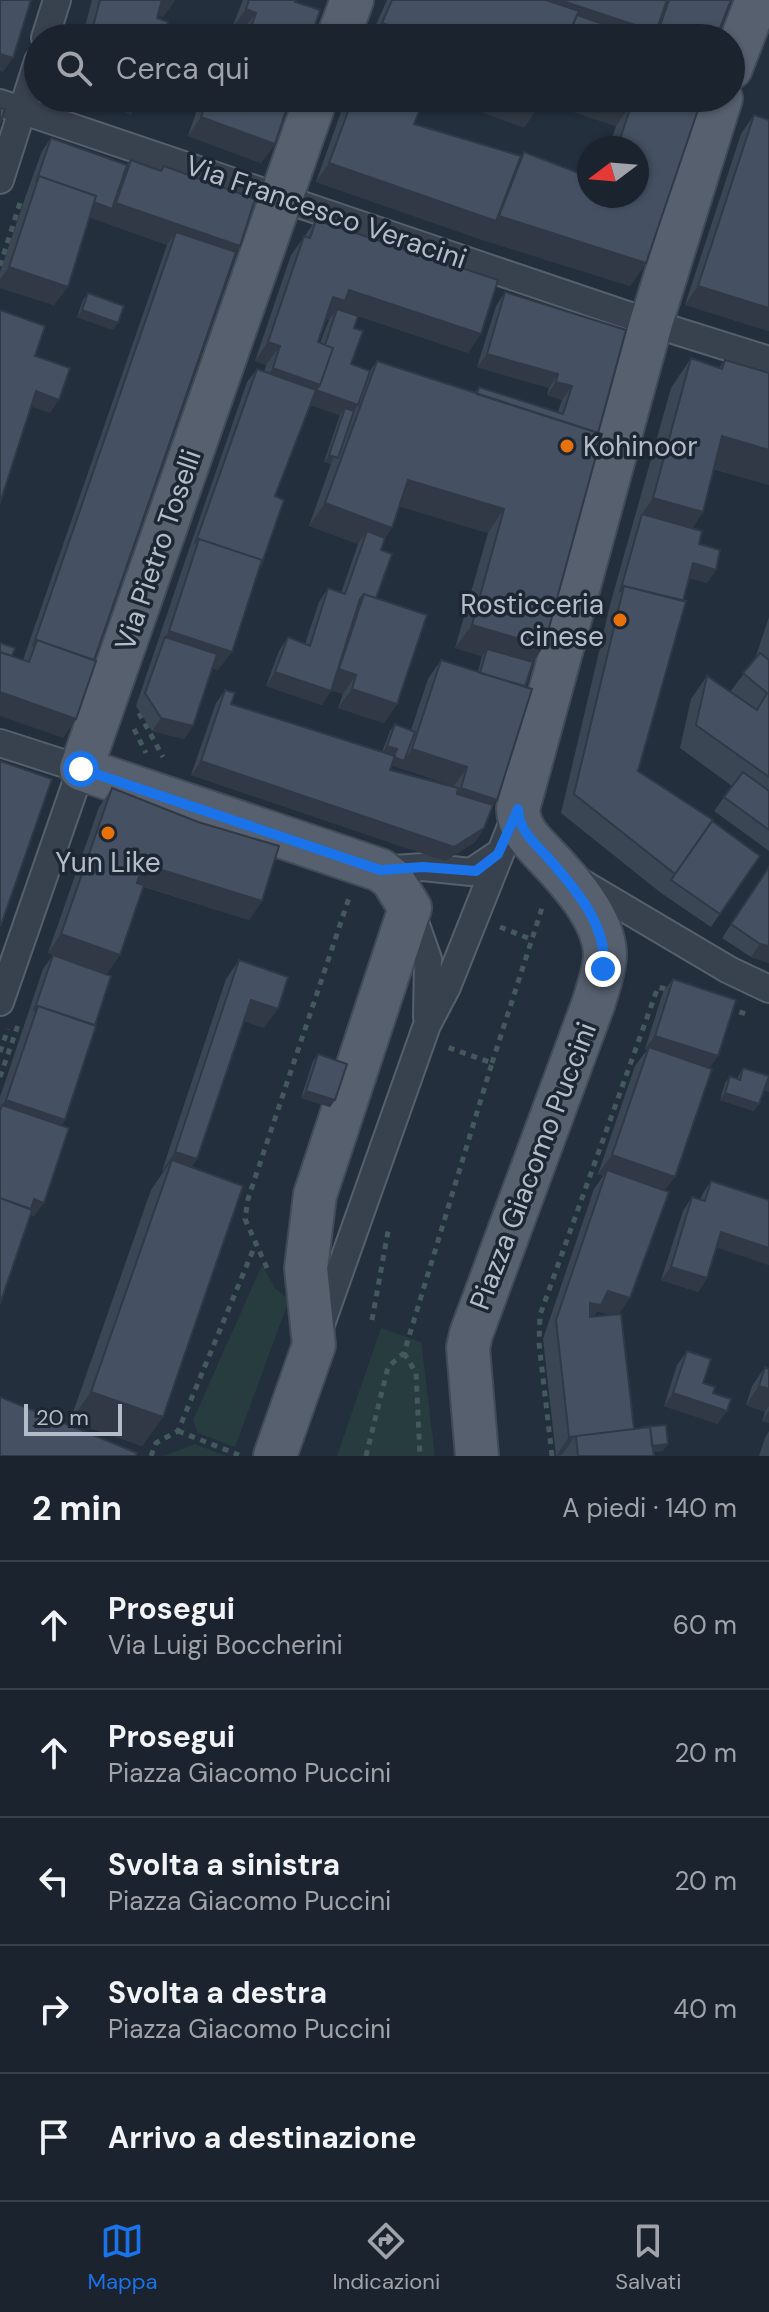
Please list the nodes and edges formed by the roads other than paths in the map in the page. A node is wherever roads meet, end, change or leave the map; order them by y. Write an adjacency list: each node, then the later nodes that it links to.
1 (57, 0): 4 (street)
2 (352, 0): 5 (main road)
3 (757, 0): 6 (main road)
4 (49, 24)
5 (343, 24)
6 (745, 31)
7 (24, 85): 8 (street)
8 (11, 107): 12 (street)
9 (26, 112): 13 (street, Via Francesco Veracini)
10 (311, 112): 13 (main road, Via Pietro Toselli)
11 (717, 112): 14 (main road)
12 (0, 180)
13 (281, 198): 14 (street, Via Francesco Veracini); 17 (main road, Via Pietro Toselli)
14 (651, 323): 15 (street, Via Francesco Veracini); 18 (main road)
15 (769, 360)
16 (0, 743): 17 (street)
17 (81, 769): 21 (main road); 24 (street, Via Pietro Toselli)
18 (518, 809): 19 (street); 20 (main road, Piazza Giacomo Puccini)
19 (498, 854): 21 (street); 25 (street)
20 (556, 868): 23 (street); 28 (main road, Piazza Giacomo Puccini)
21 (380, 870): 22 (main road)
22 (410, 908): 25 (street); 26 (main road)
23 (769, 989)
24 (0, 1002)
25 (427, 1025): 26 (street)
26 (314, 1345): 27 (main road)
27 (275, 1456)
28 (477, 1456)

